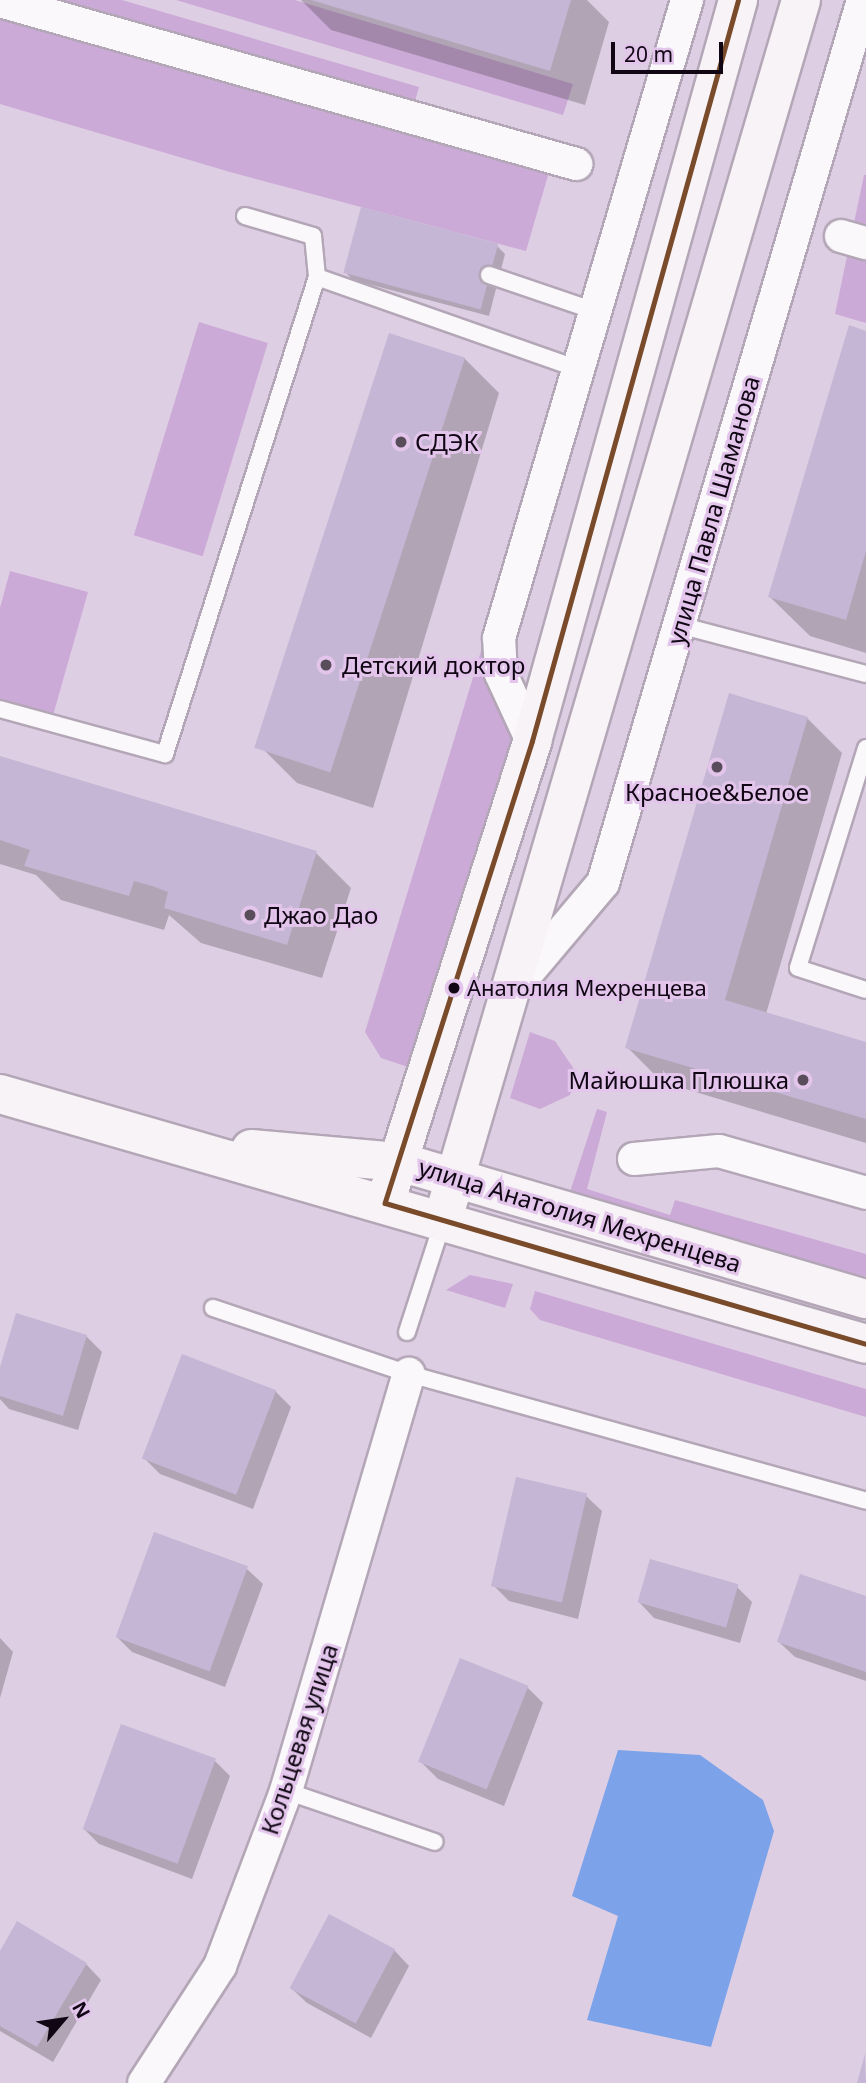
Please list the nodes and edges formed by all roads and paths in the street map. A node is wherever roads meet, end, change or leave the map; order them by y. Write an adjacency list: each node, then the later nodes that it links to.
1 (687, 0): 10 (street)
2 (738, 0): 15 (street)
3 (801, 0): 18 (street, улица Павла Шаманова)
4 (863, 0): 12 (street, улица Павла Шаманова)
5 (0, 1): 6 (street)
6 (576, 164)
7 (245, 216): 9 (lane)
8 (489, 275): 10 (lane)
9 (317, 277): 11 (lane); 14 (lane)
10 (595, 311): 11 (street)
11 (578, 369): 15 (street)
12 (679, 625): 13 (lane); 18 (street, улица Павла Шаманова)
13 (866, 674)
14 (0, 709)
15 (532, 741): 22 (street)
16 (866, 748): 17 (lane)
17 (866, 990)
18 (511, 992): 23 (street, улица Павла Шаманова)
19 (0, 1094): 20 (street, улица Анатолия Мехренцева)
20 (169, 1142): 22 (street, улица Анатолия Мехренцева); 25 (street, улица Анатолия Мехренцева)
21 (634, 1159): 24 (street)
22 (400, 1162): 23 (street, улица Анатолия Мехренцева); 25 (street)
23 (457, 1177): 26 (street, улица Павла Шаманова); 27 (street, улица Анатолия Мехренцева)
24 (866, 1194)
25 (385, 1203): 26 (street, улица Анатолия Мехренцева)
26 (443, 1219): 29 (lane); 30 (street, улица Анатолия Мехренцева)
27 (865, 1298)
28 (214, 1308): 31 (lane)
29 (407, 1332)
30 (866, 1344)
31 (409, 1374): 32 (lane); 33 (street, Кольцевая улица)
32 (866, 1501)
33 (286, 1791): 34 (lane); 35 (street, Кольцевая улица)
34 (435, 1842)
35 (144, 2083)

